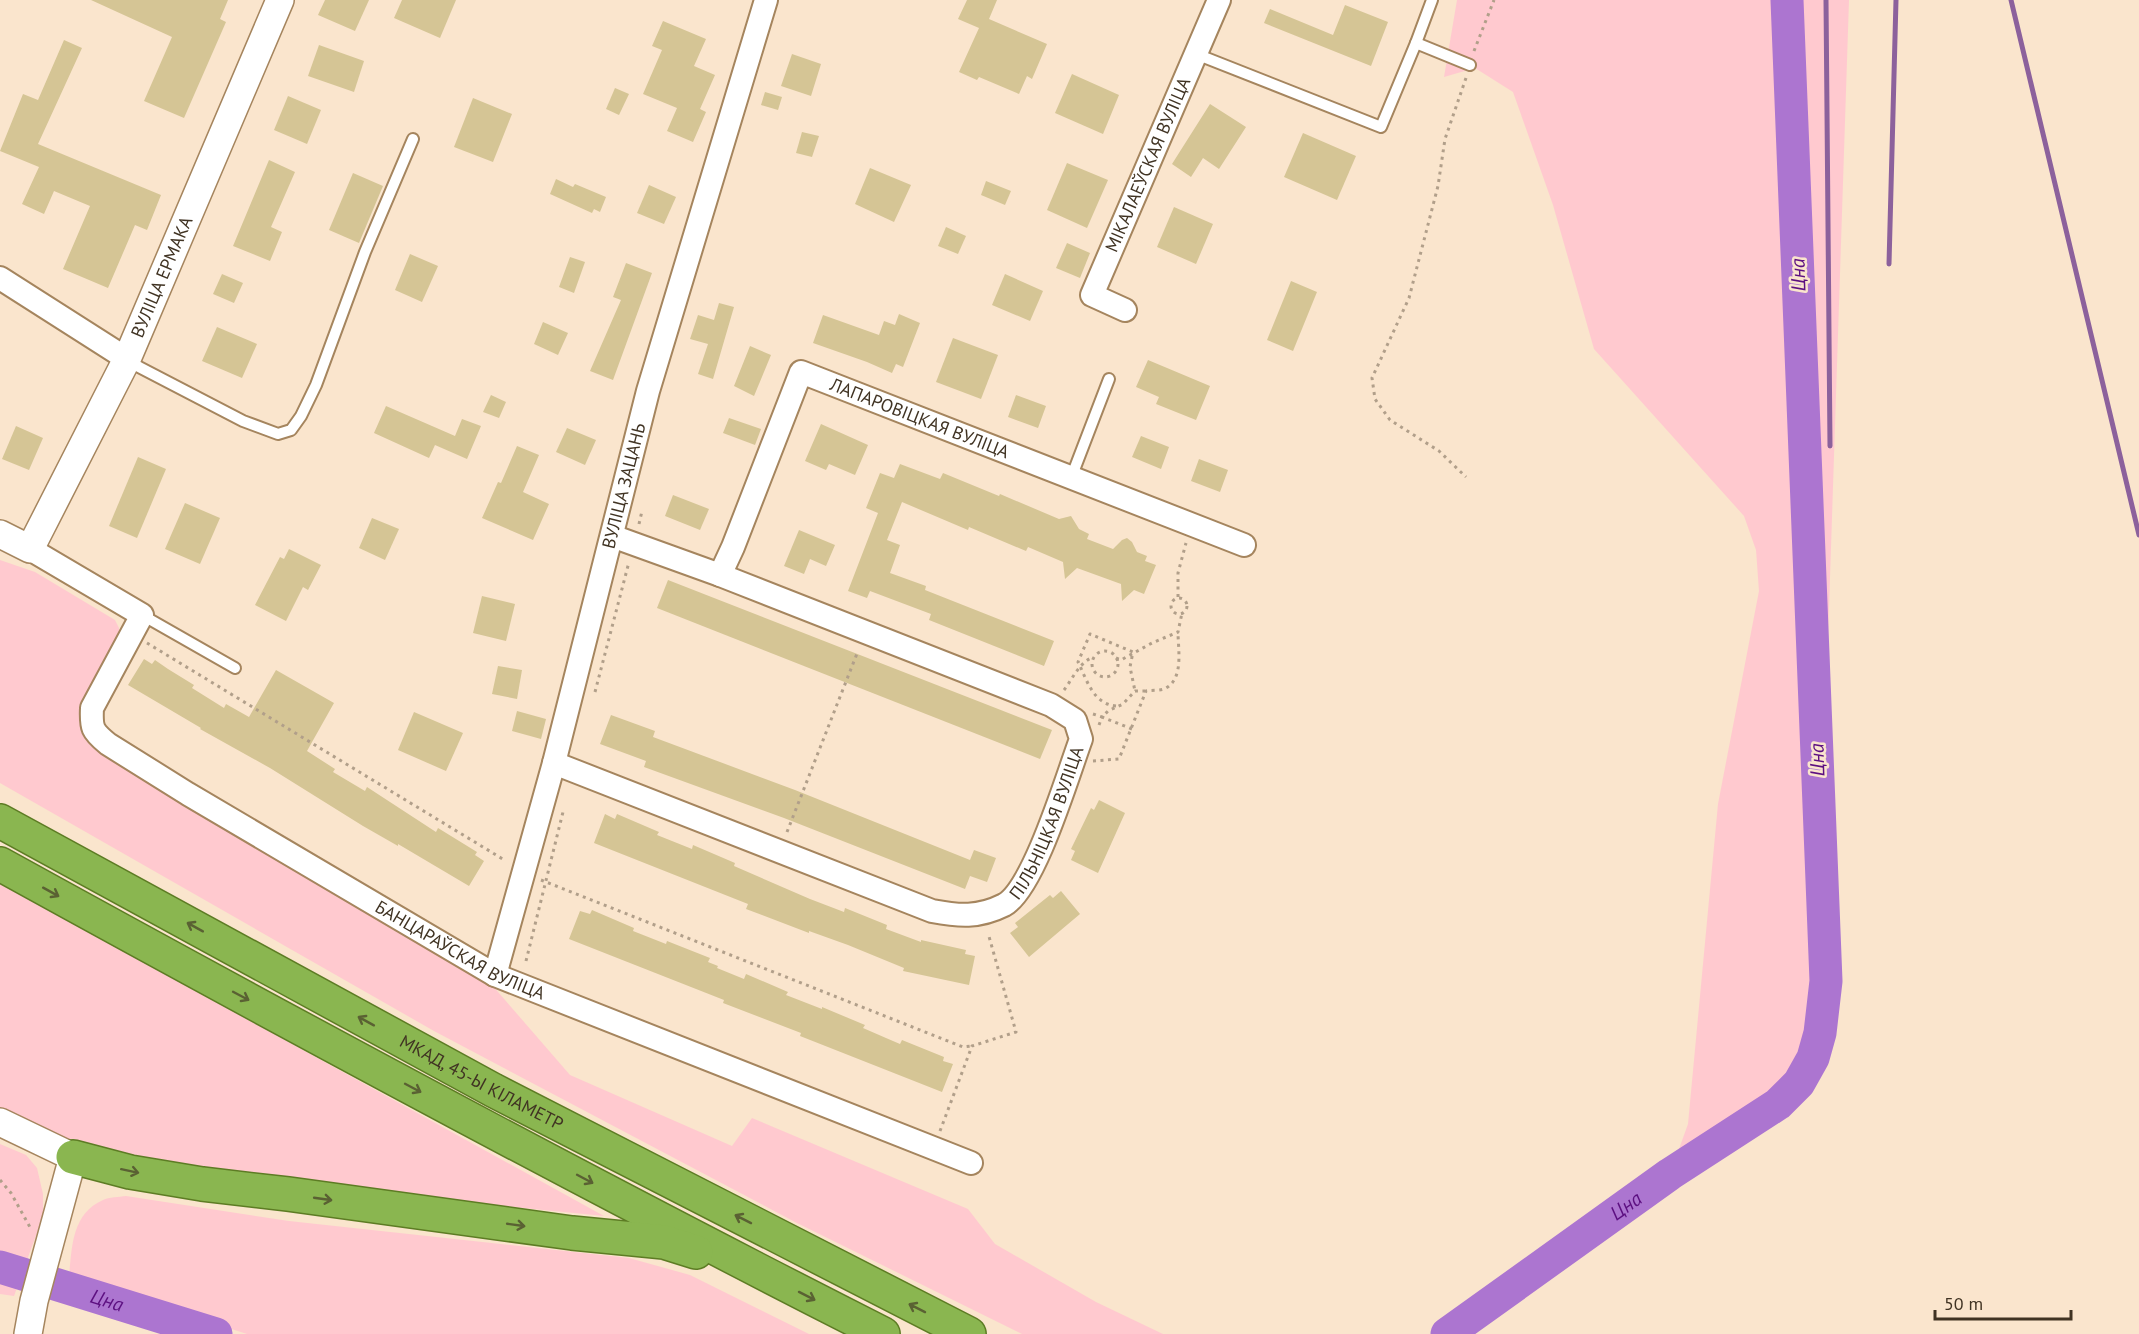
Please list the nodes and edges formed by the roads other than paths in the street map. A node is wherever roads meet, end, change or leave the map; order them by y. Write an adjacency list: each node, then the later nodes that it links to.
1 (280, 0): 11 (street, ВУЛІЦА ЕРМАКА)
2 (766, 0): 15 (street, ВУЛІЦА ЗАЦАНЬ)
3 (1219, 0): 6 (street, МІКАЛАЕЎСКАЯ ВУЛІЦА)
4 (1432, 0): 5 (lane)
5 (1416, 43): 6 (lane); 7 (lane)
6 (1196, 54): 10 (street, МІКАЛАЕЎСКАЯ ВУЛІЦА)
7 (1470, 65)
8 (413, 139): 11 (lane)
9 (0, 278): 11 (street)
10 (1125, 310)
11 (127, 359): 17 (street, ВУЛІЦА ЕРМАКА)
12 (1109, 379): 13 (lane)
13 (1071, 478): 16 (street, ЛАПАРОВІЦКАЯ ВУЛІЦА); 18 (street, ЛАПАРОВІЦКАЯ ВУЛІЦА)
14 (0, 534): 17 (street)
15 (612, 536): 18 (street, ПІЛЬНІЦКАЯ ВУЛІЦА); 21 (street, ВУЛІЦА ЗАЦАНЬ)
16 (1244, 545)
17 (30, 549): 19 (street)
18 (720, 575): 21 (street, ПІЛЬНІЦКАЯ ВУЛІЦА)
19 (142, 615): 20 (lane); 24 (street, БАНЦАРАЎСКАЯ ВУЛІЦА)
20 (235, 668)
21 (554, 764): 24 (street, ВУЛІЦА ЗАЦАНЬ)
22 (0, 821): 31 (highway, МКАД, 45-Ы КІЛАМЕТР, one-way to 22)
23 (0, 864): 28 (highway, МКАД, 45-Ы КІЛАМЕТР, one-way to 28)
24 (495, 975): 27 (street, БАНЦАРАЎСКАЯ ВУЛІЦА)
25 (0, 1122): 26 (street)
26 (73, 1157): 28 (highway, one-way to 28); 29 (street)
27 (971, 1162)
28 (755, 1269): 30 (highway, МКАД, 45-Ы КІЛАМЕТР, one-way to 30)
29 (28, 1334)
30 (883, 1334)
31 (969, 1334)

